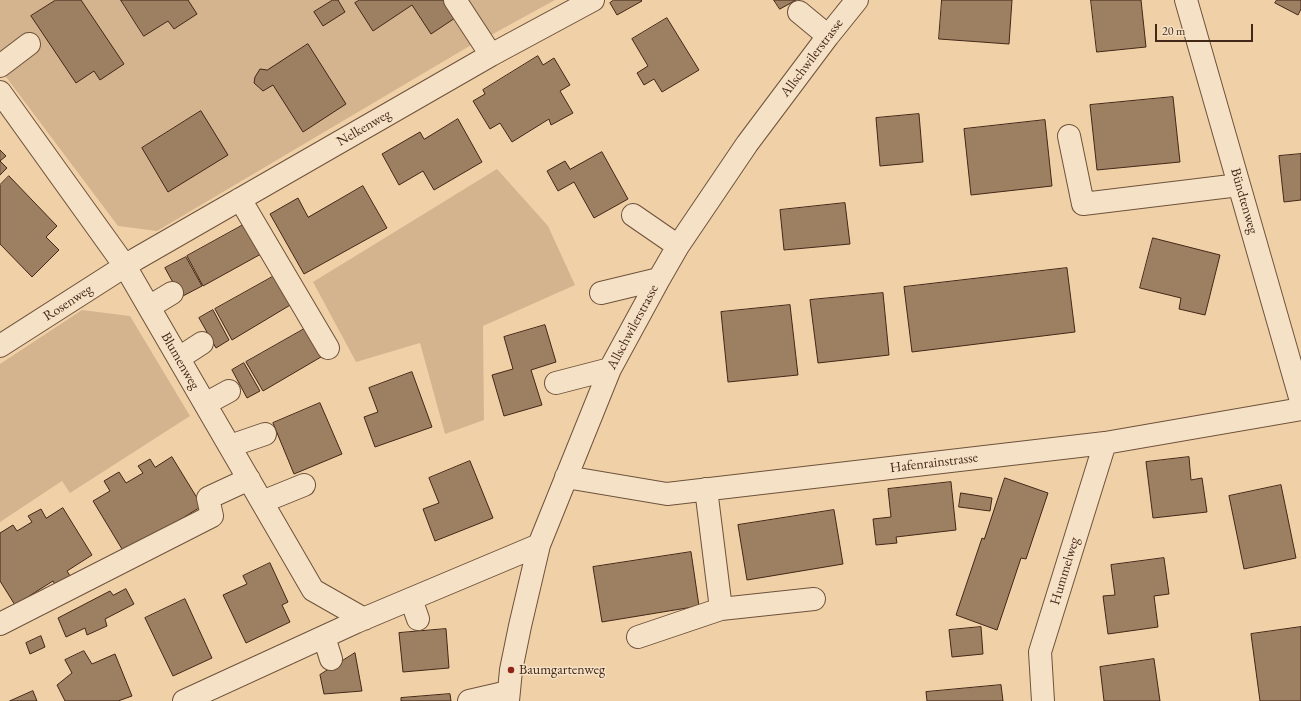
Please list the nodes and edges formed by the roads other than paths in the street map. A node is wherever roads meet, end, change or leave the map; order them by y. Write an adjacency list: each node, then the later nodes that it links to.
1 (455, 0): 8 (street)
2 (593, 0): 8 (street, Nelkenweg)
3 (857, 0): 6 (street, Allschwilerstrasse)
4 (1186, 0): 12 (street, Bündtenweg)
5 (799, 12): 6 (street)
6 (828, 36): 15 (street, Allschwilerstrasse)
7 (29, 44): 9 (street)
8 (491, 55): 13 (street, Nelkenweg)
9 (0, 66)
10 (0, 92): 16 (street, Blumenweg)
11 (1070, 136): 12 (street)
12 (1240, 185): 28 (street, Bündtenweg)
13 (240, 199): 16 (street, Nelkenweg); 23 (street)
14 (633, 215): 15 (street)
15 (678, 246): 17 (street, Allschwilerstrasse)
16 (131, 262): 20 (street, Blumenweg); 22 (street, Rosenweg)
17 (659, 279): 18 (street); 25 (street, Allschwilerstrasse)
18 (601, 293)
19 (172, 294): 20 (street)
20 (149, 307): 24 (street, Blumenweg)
21 (202, 343): 24 (street)
22 (0, 346)
23 (328, 348)
24 (179, 358): 29 (street, Blumenweg)
25 (610, 369): 26 (street); 34 (street, Allschwilerstrasse)
26 (556, 383)
27 (229, 391): 29 (street)
28 (1301, 401)
29 (205, 404): 33 (street, Blumenweg)
30 (1301, 410): 32 (street, Hafenrainstrasse)
31 (265, 434): 33 (street)
32 (1105, 443): 37 (street, Hafenrainstrasse); 50 (street, Hummelweg)
33 (230, 446): 35 (street, Blumenweg)
34 (566, 477): 37 (street, Hafenrainstrasse); 39 (street, Allschwilerstrasse)
35 (249, 479): 38 (street, Blumenweg); 43 (street)
36 (304, 485): 38 (street)
37 (706, 490): 41 (street)
38 (262, 502): 42 (street, Blumenweg)
39 (539, 545): 42 (street); 47 (street, Allschwilerstrasse)
40 (814, 599): 41 (street)
41 (721, 609): 45 (street)
42 (364, 619): 44 (street)
43 (0, 624)
44 (324, 637): 46 (street); 48 (street)
45 (638, 637)
46 (332, 659)
47 (508, 697): 49 (street)
48 (184, 701)
49 (469, 701)
50 (1043, 701)

